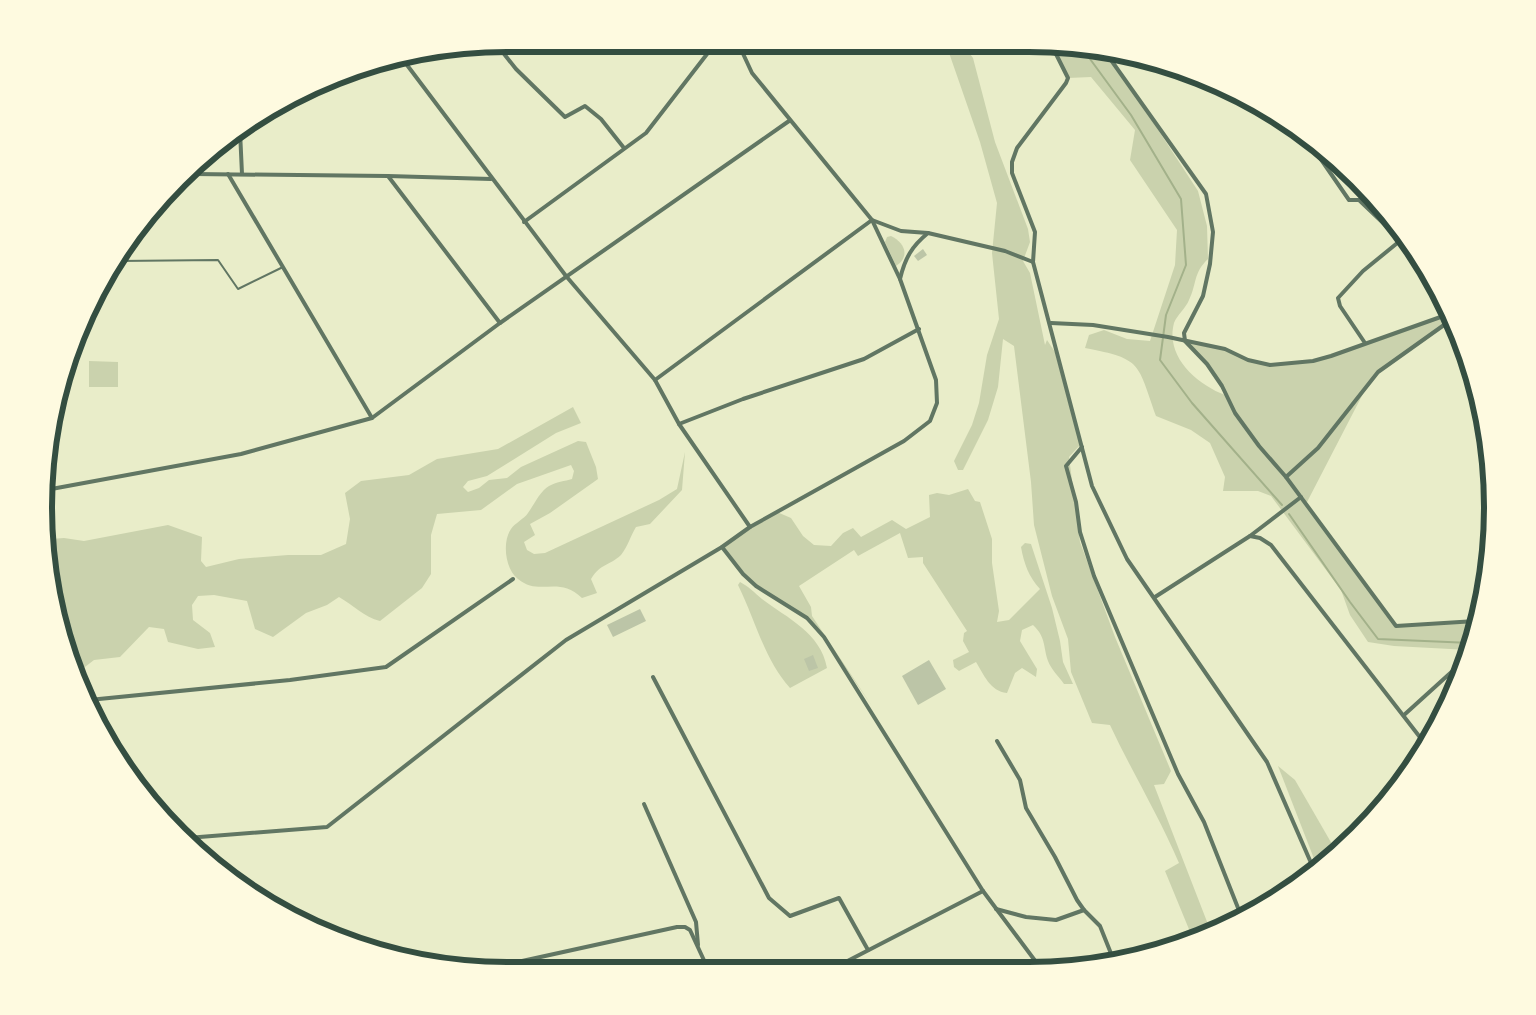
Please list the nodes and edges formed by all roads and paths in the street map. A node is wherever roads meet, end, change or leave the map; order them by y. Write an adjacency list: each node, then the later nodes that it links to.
1 (503, 52): 9 (street)
2 (707, 52): 9 (street)
3 (742, 52): 7 (street)
4 (1055, 53): 22 (street)
5 (1114, 61): 31 (street)
6 (406, 64): 15 (street)
7 (789, 121): 16 (street); 24 (street)
8 (240, 140): 13 (street)
9 (624, 148): 17 (street)
10 (1320, 159): 18 (street)
11 (198, 174): 12 (street)
12 (228, 174): 13 (street); 23 (street)
13 (242, 174): 14 (street)
14 (388, 176): 15 (street); 28 (street)
15 (491, 179): 17 (street)
16 (872, 220): 19 (street); 25 (street); 33 (street)
17 (524, 222): 24 (street)
18 (1383, 222)
19 (928, 233): 22 (street); 25 (street)
20 (1398, 243): 32 (street)
21 (125, 261): 23 (lane)
22 (1033, 262): 27 (street)
23 (283, 267): 34 (street)
24 (566, 276): 28 (street); 33 (street)
25 (900, 278): 30 (street)
26 (1442, 317): 32 (street)
27 (1051, 323): 31 (street); 36 (street)
28 (500, 324): 34 (street)
29 (1445, 324): 37 (street)
30 (919, 329): 35 (street); 40 (street)
31 (1185, 340): 32 (street); 37 (street)
32 (1365, 343)
33 (654, 380): 35 (street)
34 (372, 418): 38 (street)
35 (678, 424): 40 (street)
36 (1082, 447): 44 (street); 58 (street)
37 (1286, 477): 39 (street)
38 (53, 489)
39 (1301, 497): 41 (street); 45 (street)
40 (750, 527): 42 (street)
41 (1250, 536): 44 (street); 49 (street)
42 (722, 547): 53 (street); 55 (street)
43 (513, 579): 48 (street)
44 (1155, 596): 54 (street)
45 (1469, 621)
46 (1453, 670): 49 (street)
47 (653, 677): 60 (street)
48 (95, 700)
49 (1404, 715): 50 (street)
50 (1421, 738)
51 (997, 741): 57 (street)
52 (644, 804): 59 (street)
53 (194, 837)
54 (1311, 863)
55 (983, 891): 56 (street); 60 (street)
56 (996, 908): 57 (street); 65 (street)
57 (1084, 910): 61 (street)
58 (1239, 911)
59 (698, 948): 62 (street); 63 (street)
60 (868, 950): 64 (street)
61 (1112, 955)
62 (522, 962)
63 (705, 962)
64 (845, 962)
65 (1036, 962)

